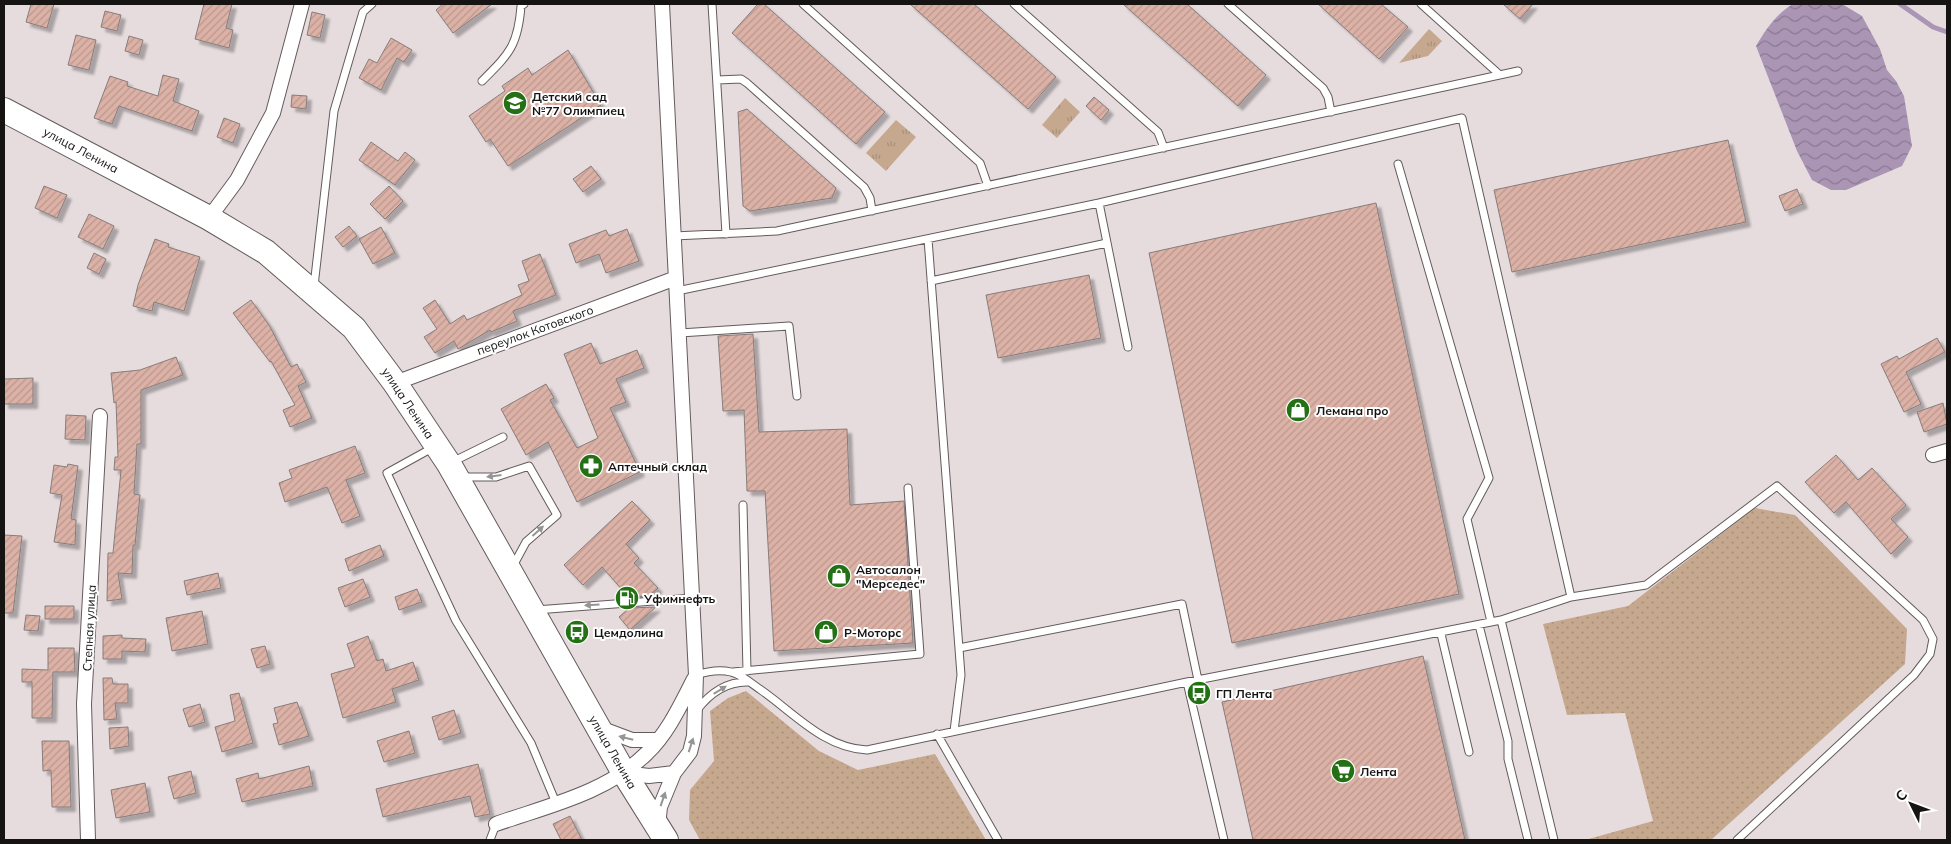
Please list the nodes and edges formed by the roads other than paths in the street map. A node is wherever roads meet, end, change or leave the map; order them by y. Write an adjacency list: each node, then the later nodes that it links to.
1 (302, 4): 21 (street)
2 (372, 4): 28 (lane)
3 (524, 4): 13 (lane)
4 (662, 4): 23 (street)
5 (712, 4): 12 (lane)
6 (803, 4): 18 (lane)
7 (1014, 4): 16 (lane)
8 (1228, 4): 15 (lane)
9 (1421, 4): 11 (lane)
10 (1518, 71): 11 (lane)
11 (1500, 75): 15 (lane)
12 (717, 80): 20 (lane); 22 (lane)
13 (482, 81)
14 (4, 110): 21 (highway, улица Ленина)
15 (1331, 112): 16 (lane)
16 (1164, 148): 18 (lane)
17 (1398, 164): 45 (lane)
18 (988, 186): 20 (lane)
19 (1099, 203): 24 (lane); 25 (lane); 42 (lane)
20 (872, 211): 22 (lane)
21 (209, 218): 28 (highway, улица Ленина)
22 (726, 234): 23 (lane)
23 (674, 236): 27 (street)
24 (928, 239): 26 (lane); 27 (lane)
25 (1107, 243): 26 (lane); 30 (lane)
26 (931, 281): 48 (lane)
27 (676, 285): 29 (street); 31 (street, переулок Котовского)
28 (313, 291): 31 (highway, улица Ленина)
29 (680, 333): 32 (lane); 41 (street)
30 (1128, 347)
31 (395, 383): 37 (highway, улица Ленина)
32 (796, 396)
33 (100, 416): 66 (street, Степная улица)
34 (503, 438): 37 (lane)
35 (1947, 451): 36 (street)
36 (1933, 455)
37 (447, 462): 40 (highway, улица Ленина); 40 (lane, one-way to 37); 63 (lane)
38 (908, 488): 49 (lane)
39 (743, 505): 49 (lane)
40 (511, 571): 43 (highway, улица Ленина)
41 (692, 598): 43 (lane, one-way to 43); 51 (street)
42 (1571, 598): 44 (lane); 72 (lane)
43 (533, 610): 56 (highway, улица Ленина)
44 (1502, 620): 45 (lane); 71 (lane)
45 (1491, 622): 46 (lane)
46 (1480, 625): 47 (lane); 70 (lane)
47 (1441, 634): 52 (lane); 60 (lane)
48 (959, 648): 52 (lane); 57 (lane)
49 (747, 671): 50 (lane)
50 (732, 672): 51 (lane); 53 (lane)
51 (696, 675): 55 (street); 59 (street)
52 (1198, 680): 54 (lane)
53 (751, 682): 55 (lane, one-way to 53); 58 (lane)
54 (1187, 682): 57 (lane); 69 (lane)
55 (695, 712): 62 (street, one-way to 55)
56 (598, 726): 59 (street, one-way to 56); 61 (highway, улица Ленина)
57 (954, 730): 58 (lane)
58 (938, 734): 68 (lane)
59 (657, 740): 61 (street)
60 (1469, 752)
61 (624, 773): 62 (street); 63 (street); 65 (highway, улица Ленина)
62 (674, 773): 65 (street, one-way to 62)
63 (556, 803): 64 (street)
64 (496, 824): 67 (lane)
65 (662, 833)
66 (88, 840)
67 (490, 840)
68 (998, 840)
69 (1224, 840)
70 (1528, 840)
71 (1554, 840)
72 (1737, 840)

